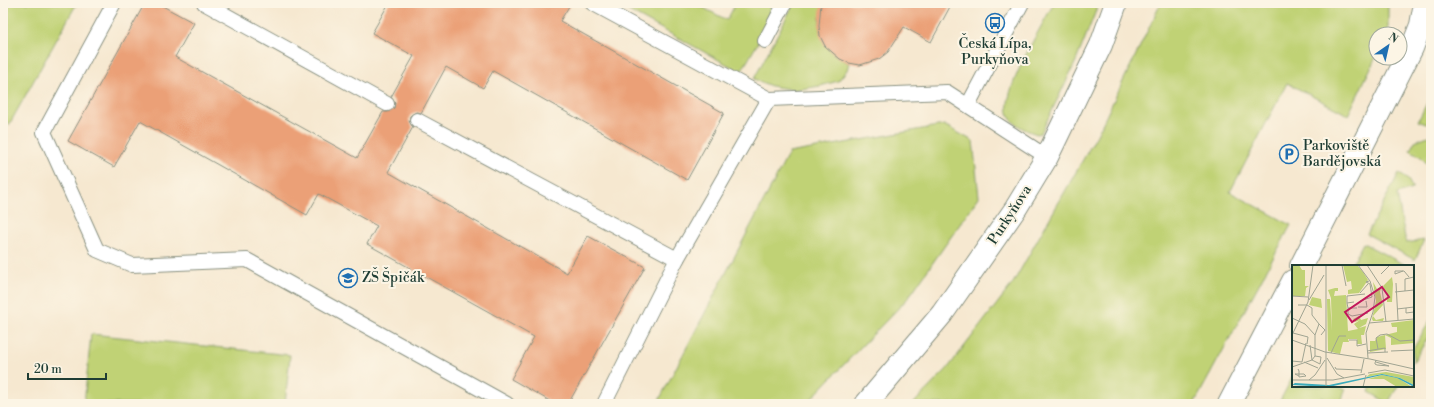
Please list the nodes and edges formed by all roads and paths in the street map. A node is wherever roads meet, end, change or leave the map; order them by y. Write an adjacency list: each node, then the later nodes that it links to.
1 (114, 3): 17 (lane)
2 (204, 3): 10 (lane)
3 (592, 3): 9 (lane)
4 (785, 3): 8 (lane)
5 (1022, 3): 11 (lane)
6 (1116, 3): 13 (street, Purkyňova)
7 (1425, 3): 15 (street)
8 (765, 41)
9 (769, 99): 11 (lane); 14 (lane)
10 (387, 104)
11 (968, 105): 13 (lane)
12 (417, 120): 14 (lane)
13 (1047, 157): 19 (street, Purkyňova)
14 (677, 259): 18 (lane)
15 (1302, 265)
16 (1292, 283): 20 (street)
17 (507, 404)
18 (604, 404)
19 (866, 404)
20 (1229, 404)

